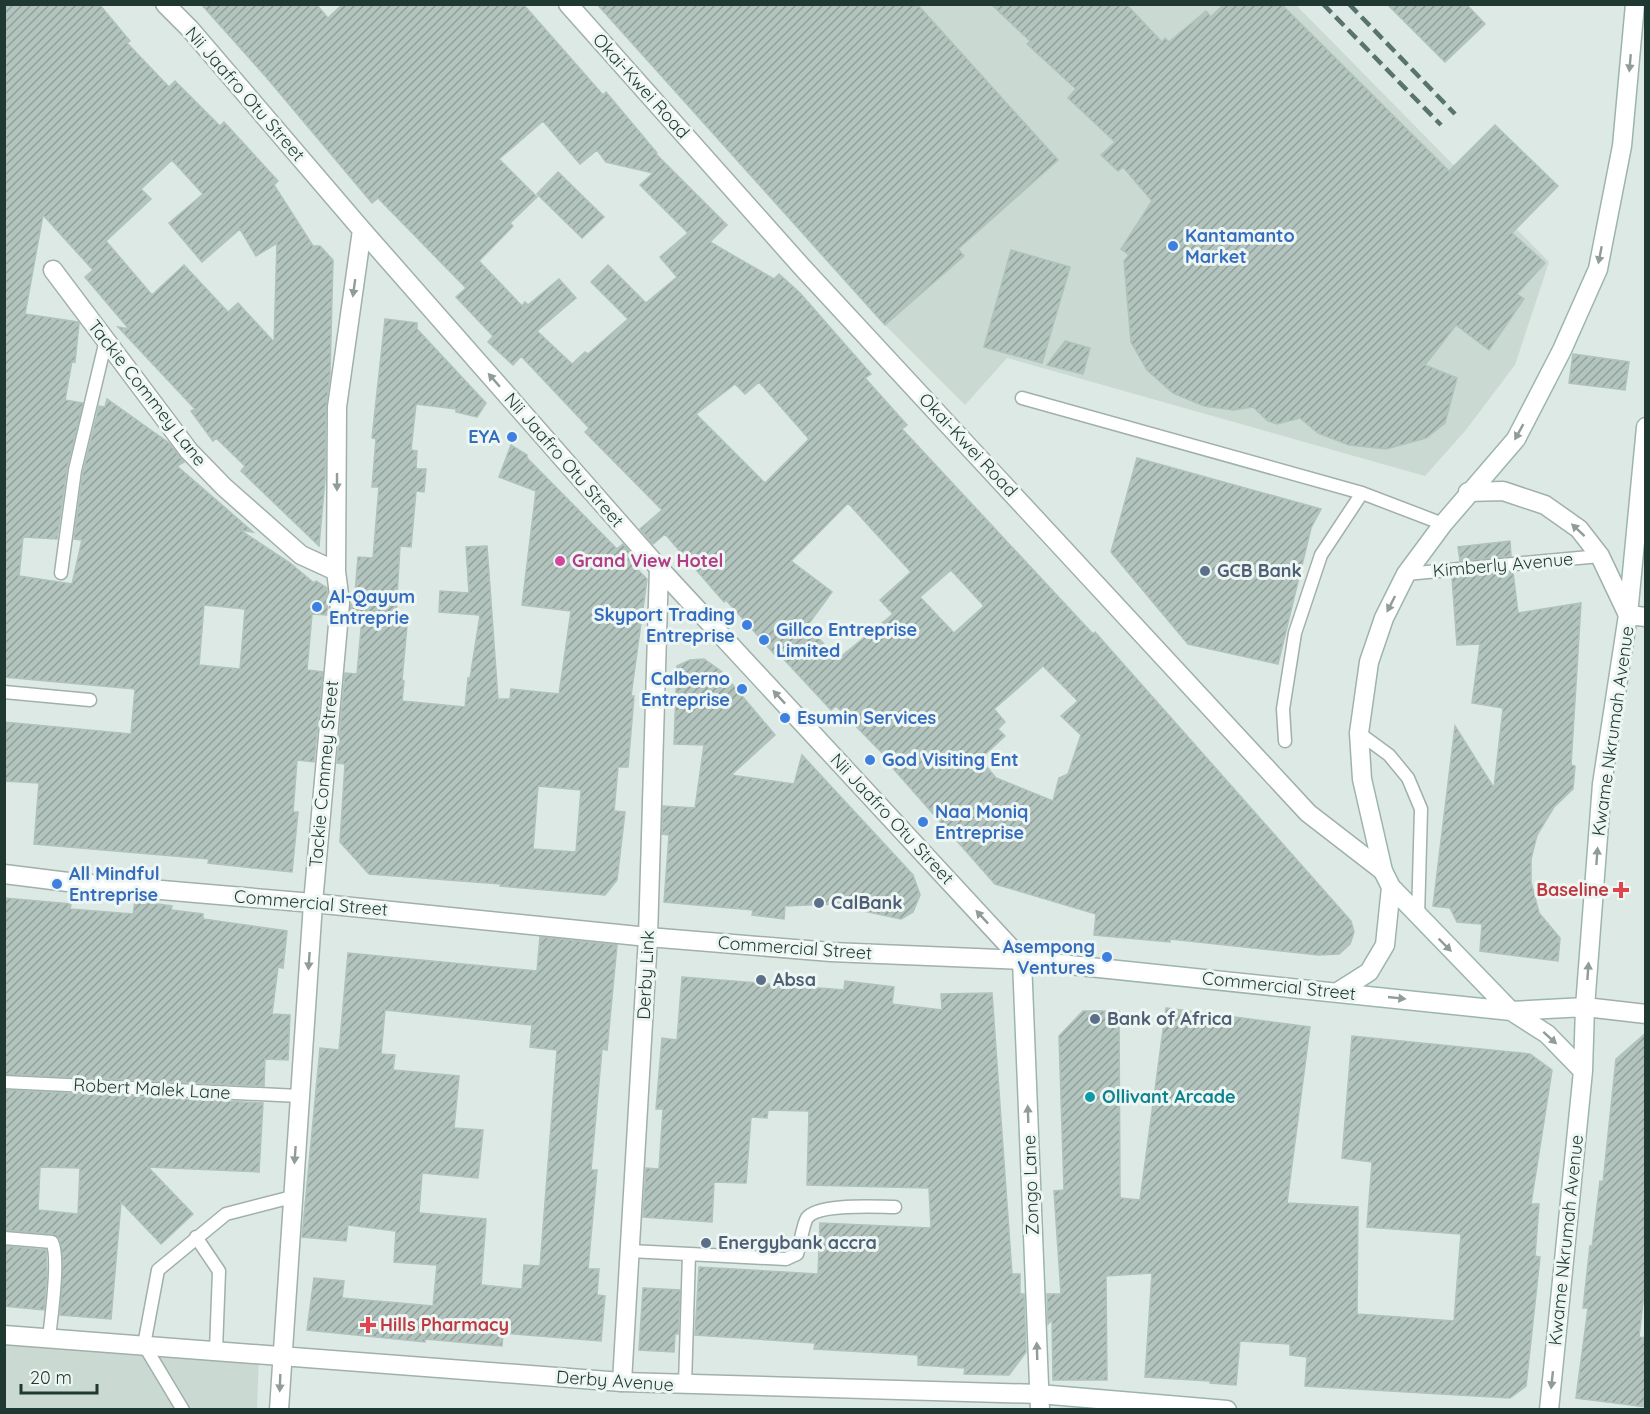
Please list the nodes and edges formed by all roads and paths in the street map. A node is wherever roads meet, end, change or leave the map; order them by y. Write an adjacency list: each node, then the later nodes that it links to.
1 (165, 4): 4 (street, Nii Jaafro Otu Street)
2 (568, 4): 24 (street, Okai-Kwei Road)
3 (1635, 4): 11 (street, one-way to 11)
4 (362, 230): 14 (street, Nii Jaafro Otu Street, one-way to 4); 15 (street, Tackie Commey Street, one-way to 15)
5 (53, 270): 6 (street, Tackie Commey Lane)
6 (106, 340): 15 (street, Tackie Commey Lane); 16 (lane)
7 (1022, 399): 10 (lane)
8 (1646, 427): 9 (street, Kwame Nkrumah Avenue)
9 (1643, 474): 18 (street, Kwame Nkrumah Avenue)
10 (1362, 492): 12 (lane); 22 (lane)
11 (1468, 492): 12 (street); 13 (street, Kimberly Avenue, one-way to 11)
12 (1443, 524): 17 (street)
13 (1600, 556): 17 (lane, Kimberly Avenue); 18 (street, Kimberly Avenue)
14 (659, 568): 27 (street, Derby Link); 28 (street, Nii Jaafro Otu Street, one-way to 14)
15 (336, 571): 25 (street, Tackie Commey Street)
16 (61, 573)
17 (1406, 574): 21 (street, one-way to 21)
18 (1637, 616): 30 (street, Kwame Nkrumah Avenue, one-way to 18)
19 (4, 692): 20 (lane)
20 (90, 700)
21 (1359, 733): 24 (street); 26 (lane)
22 (1285, 741)
23 (4, 874): 25 (street, Commercial Street)
24 (1387, 879): 26 (street); 29 (street)
25 (313, 903): 27 (street, Commercial Street); 35 (street, Tackie Commey Street, one-way to 35)
26 (1418, 917): 31 (street, one-way to 31)
27 (648, 937): 28 (street, Commercial Street); 40 (street, Derby Link)
28 (1022, 960): 29 (street, Commercial Street); 49 (street, Zongo Lane, one-way to 28)
29 (1339, 991): 31 (street, Commercial Street, one-way to 31)
30 (1585, 1006): 31 (street, Commercial Street); 32 (street, Commercial Street); 33 (street, Kwame Nkrumah Avenue)
31 (1511, 1011): 33 (street, one-way to 33)
32 (1646, 1014)
33 (1583, 1071): 53 (street, Kwame Nkrumah Avenue, one-way to 53)
34 (4, 1082): 35 (lane, Robert Malek Lane)
35 (299, 1096): 36 (street, Tackie Commey Street, one-way to 36)
36 (292, 1197): 38 (lane); 46 (street, Tackie Commey Street)
37 (895, 1207): 41 (lane)
38 (196, 1237): 44 (lane); 45 (lane)
39 (4, 1238): 43 (lane)
40 (630, 1251): 41 (lane); 47 (street, Derby Link)
41 (689, 1254): 48 (lane)
42 (4, 1335): 43 (street, Derby Avenue)
43 (49, 1338): 44 (street, Derby Avenue)
44 (144, 1345): 45 (street, Derby Avenue); 50 (lane)
45 (216, 1350): 46 (street, Derby Avenue)
46 (281, 1356): 47 (street, Derby Avenue); 51 (street, Tackie Commey Street, one-way to 51)
47 (622, 1382): 48 (street, Derby Avenue)
48 (685, 1385): 49 (street, Derby Avenue)
49 (1040, 1402): 52 (street, Derby Avenue)
50 (183, 1410)
51 (279, 1410)
52 (1227, 1410)
53 (1549, 1410)

